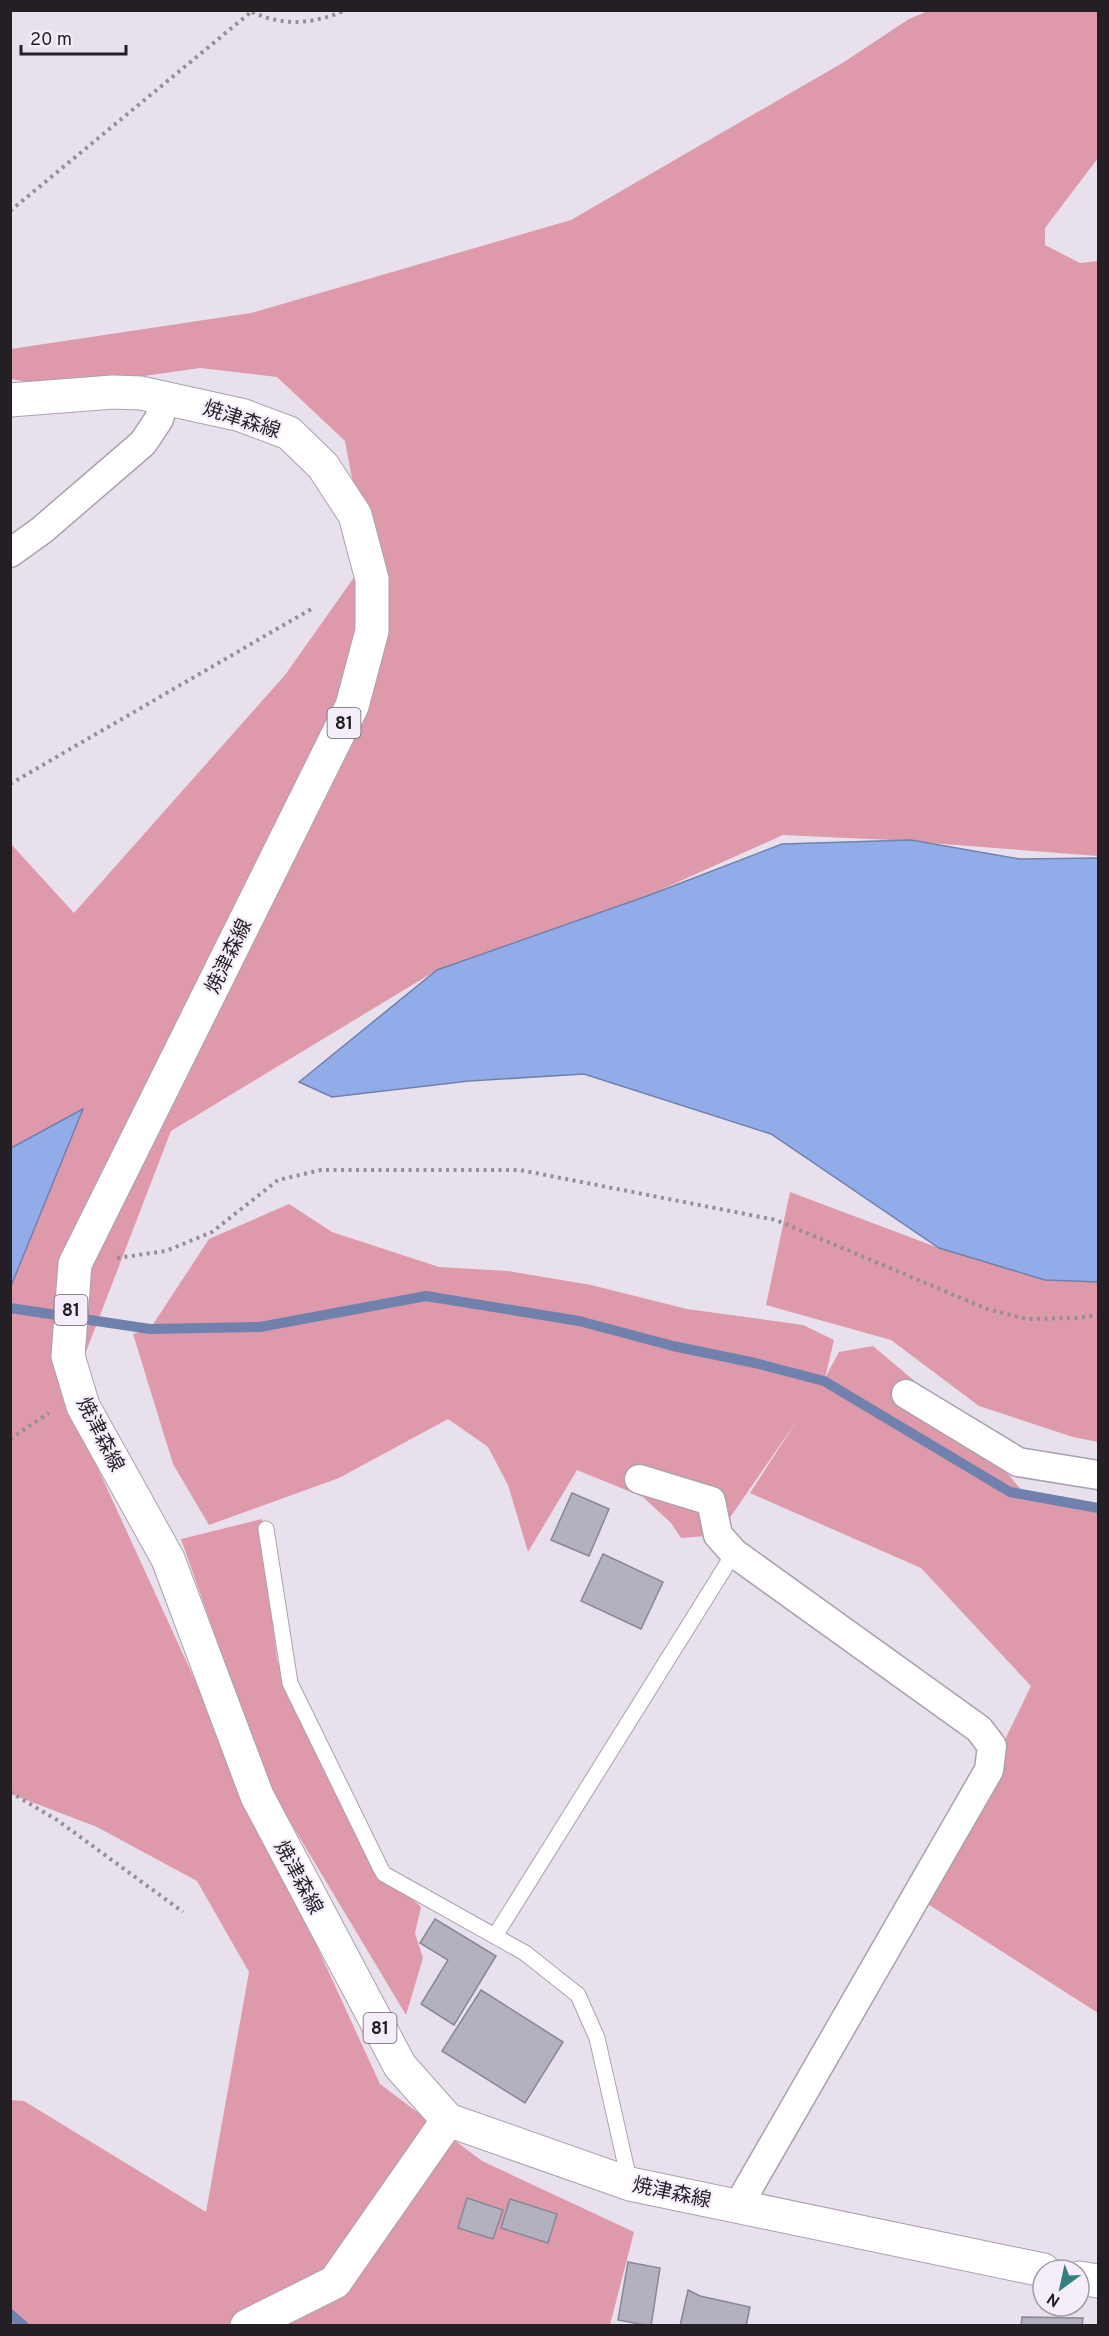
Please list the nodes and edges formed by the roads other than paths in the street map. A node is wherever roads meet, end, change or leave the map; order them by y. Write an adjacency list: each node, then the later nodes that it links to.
1 (165, 396): 2 (main road, 焼津森線 / 81); 3 (street); 10 (main road, 焼津森線 / 81)
2 (10, 400)
3 (10, 553)
4 (906, 1394): 5 (street)
5 (1098, 1475)
6 (639, 1479): 8 (street)
7 (266, 1529): 9 (lane)
8 (734, 1553): 9 (lane); 12 (street)
9 (495, 1936): 11 (lane)
10 (448, 2120): 11 (main road, 焼津森線 / 81); 14 (main road)
11 (630, 2184): 12 (main road, 焼津森線 / 81)
12 (738, 2206): 13 (main road, 焼津森線 / 81)
13 (1031, 2267)
14 (247, 2325)

